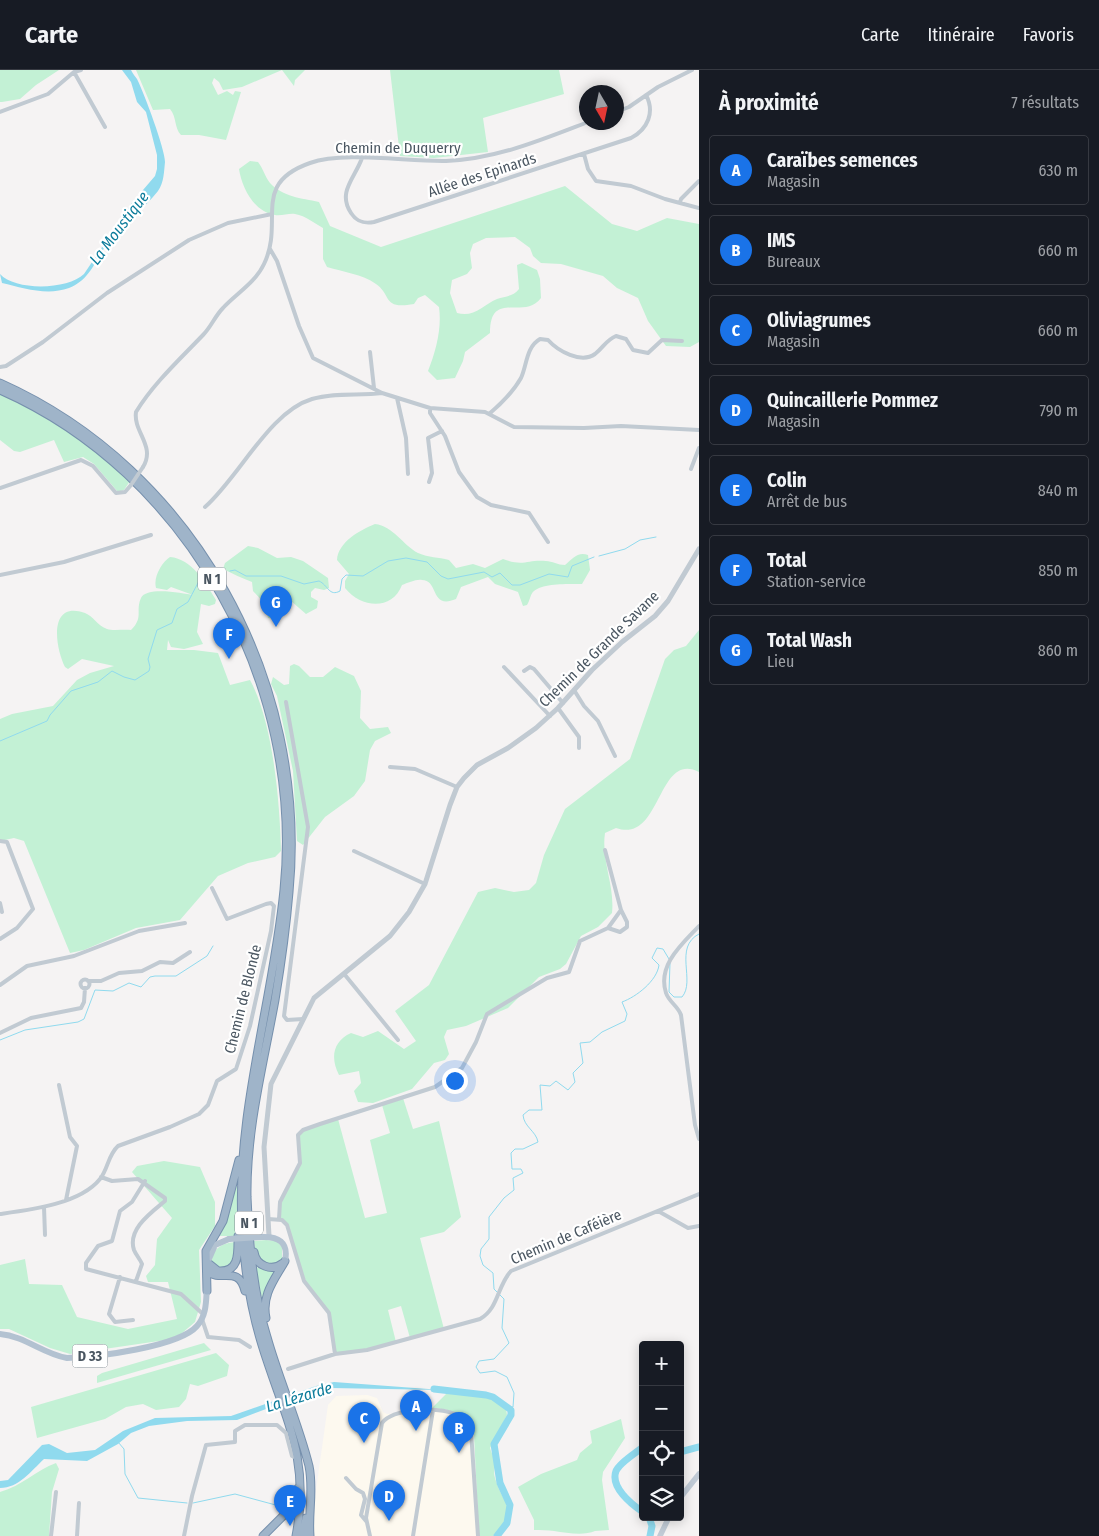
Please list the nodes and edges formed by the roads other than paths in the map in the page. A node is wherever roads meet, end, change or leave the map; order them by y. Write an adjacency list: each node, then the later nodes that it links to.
1 (81, 70): 3 (street)
2 (692, 70): 4 (street)
3 (74, 72): 6 (street); 8 (street)
4 (646, 95): 5 (street); 9 (street, Allée des Epinards)
5 (624, 109)
6 (0, 112)
7 (579, 125): 10 (street, Chemin de Duquerry)
8 (105, 127)
9 (584, 154): 10 (street, Allée des Epinards); 12 (street)
10 (362, 158): 14 (street, Chemin de Duquerry)
11 (699, 181): 12 (street)
12 (680, 203): 13 (street)
13 (699, 208)
14 (272, 214): 15 (street, Chemin de Duquerry); 18 (street)
15 (270, 250): 20 (street); 32 (street, Chemin de Duquerry, bridge)
16 (682, 341): 25 (street)
17 (370, 352): 20 (street)
18 (0, 367)
19 (0, 383): 76 (highway, N 1)
20 (374, 388): 22 (street)
21 (0, 390): 70 (highway, N 1)
22 (382, 392): 23 (street); 33 (street)
23 (397, 398): 24 (street); 30 (street)
24 (430, 408): 25 (street); 27 (street)
25 (489, 414): 26 (street)
26 (699, 430)
27 (442, 431): 31 (street); 35 (street)
28 (699, 448): 29 (street)
29 (691, 469)
30 (408, 474)
31 (429, 482)
32 (0, 488)
33 (206, 507)
34 (151, 535): 37 (street)
35 (548, 542)
36 (699, 550): 40 (street, Chemin de Grande Savane)
37 (0, 575)
38 (504, 667): 44 (street)
39 (524, 671): 42 (street)
40 (574, 690): 42 (street, Chemin de Grande Savane); 46 (street)
41 (286, 702): 66 (street)
42 (563, 703): 43 (street, Chemin de Grande Savane)
43 (558, 708): 44 (street, Chemin de Grande Savane); 45 (street)
44 (550, 716): 48 (street, Chemin de Grande Savane)
45 (579, 748)
46 (615, 756)
47 (390, 767): 48 (street)
48 (457, 787): 52 (street, Chemin de Grande Savane)
49 (0, 841): 60 (street)
50 (605, 850): 55 (street)
51 (354, 852): 52 (street)
52 (425, 884): 62 (street, Chemin de Grande Savane)
53 (212, 888): 72 (street, Chemin de Blonde)
54 (0, 903): 56 (street)
55 (621, 910): 59 (street); 59 (street)
56 (2, 912)
57 (185, 923): 64 (street)
58 (699, 926): 71 (street)
59 (608, 928): 82 (street)
60 (0, 939)
61 (190, 952): 63 (street)
62 (345, 975): 66 (street, Chemin de Grande Savane); 68 (street)
63 (88, 981): 65 (street); 65 (street)
64 (0, 985)
65 (85, 988): 67 (street)
66 (303, 1019): 81 (street, Chemin de Grande Savane)
67 (0, 1034)
68 (398, 1040)
69 (59, 1085): 77 (street)
70 (244, 1138): 74 (highway, N 1); 92 (highway)
71 (699, 1139)
72 (101, 1177): 73 (street); 77 (street, Chemin de Blonde)
73 (145, 1181): 90 (street); 91 (street)
74 (241, 1193): 87 (highway); 98 (highway, N 1)
75 (699, 1194): 79 (street, Chemin de Caféière)
76 (248, 1198): 86 (highway); 99 (highway, N 1)
77 (66, 1200): 78 (street, Chemin de Blonde)
78 (44, 1207): 80 (street, Chemin de Blonde); 84 (street)
79 (658, 1211): 83 (street); 97 (street, Chemin de Caféière)
80 (0, 1214)
81 (268, 1219): 82 (street); 85 (street, Chemin de Grande Savane)
82 (278, 1219): 97 (street)
83 (699, 1226)
84 (45, 1235)
85 (269, 1236): 86 (main road); 87 (main road, bridge)
86 (285, 1261): 99 (highway)
87 (208, 1263): 88 (main road)
88 (208, 1272): 89 (highway); 92 (main road)
89 (216, 1276): 92 (highway); 98 (highway)
90 (120, 1277): 91 (street); 94 (street)
91 (136, 1281): 93 (street)
92 (207, 1288): 93 (main road)
93 (203, 1317): 95 (main road, D 33); 96 (street)
94 (132, 1320)
95 (0, 1334)
96 (250, 1347)
97 (335, 1354): 100 (street, Chemin de Caféière)
98 (265, 1356): 101 (highway, N 1)
99 (277, 1369): 101 (highway, N 1)
100 (288, 1369)
101 (280, 1388): 103 (highway, N 1)
102 (433, 1410): 110 (street); 120 (street); 121 (street)
103 (301, 1450): 104 (highway); 116 (highway, N 1); 117 (highway, N 1); 118 (highway)
104 (298, 1458): 114 (street); 115 (highway)
105 (699, 1474): 108 (main road)
106 (346, 1478): 110 (street)
107 (56, 1492): 112 (street)
108 (684, 1493)
109 (79, 1503): 113 (street)
110 (366, 1521): 119 (street)
111 (667, 1521): 122 (main road)
112 (51, 1536)
113 (77, 1536)
114 (184, 1536)
115 (263, 1536)
116 (296, 1536)
117 (303, 1536)
118 (310, 1536)
119 (370, 1536)
120 (413, 1536)
121 (478, 1536)
122 (660, 1536)

